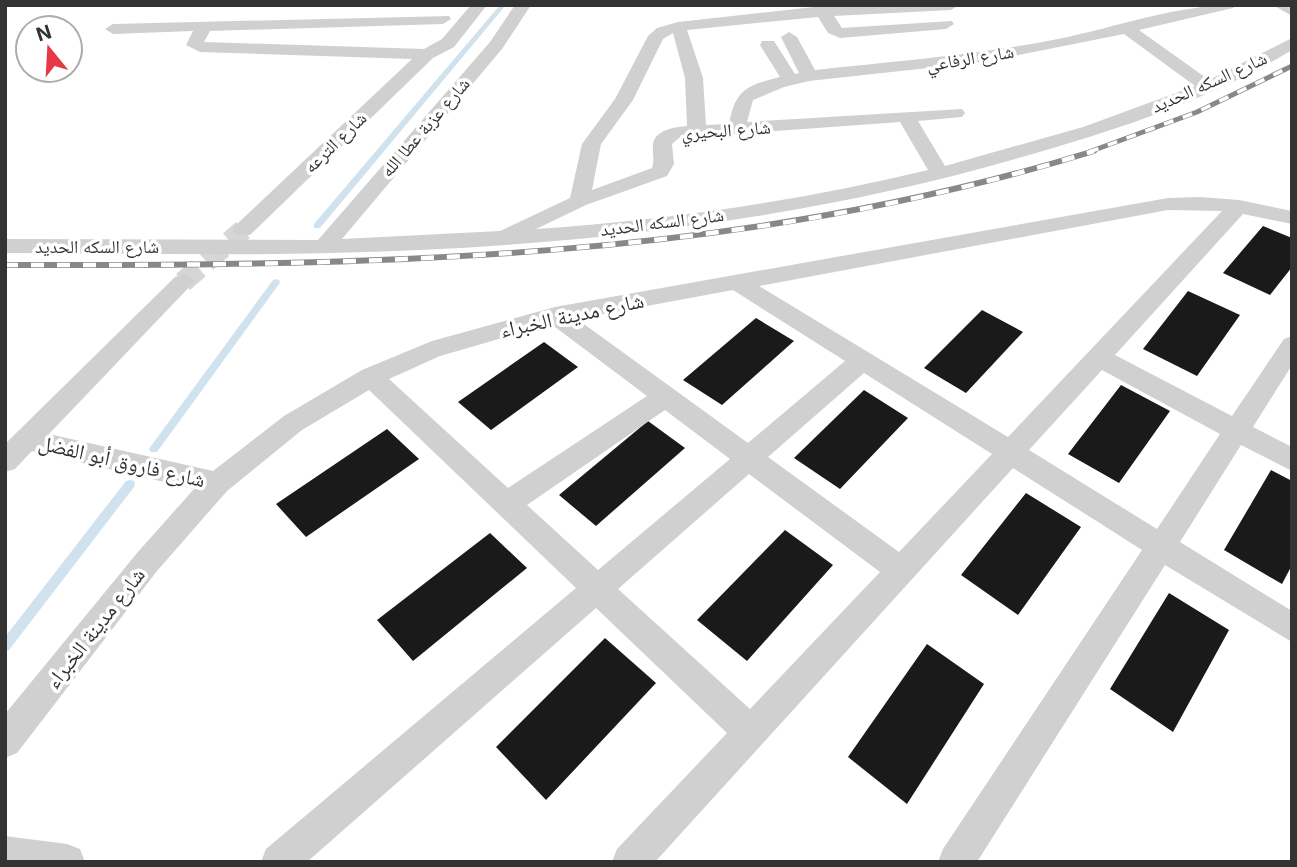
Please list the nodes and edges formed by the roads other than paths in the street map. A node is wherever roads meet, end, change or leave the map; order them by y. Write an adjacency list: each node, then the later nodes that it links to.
1 (479, 5): 19 (street, شارع الترعه)
2 (523, 5): 35 (street, شارع عزبة عطا الله)
3 (951, 5): 6 (street)
4 (1281, 5): 8 (street)
5 (1220, 6): 13 (street, شارع الرفاعي)
6 (864, 7): 7 (street); 15 (street)
7 (823, 11): 12 (street); 15 (street)
8 (1292, 11)
9 (449, 12): 11 (street); 19 (street, شارع الترعه)
10 (946, 24): 15 (street)
11 (204, 26): 14 (street); 19 (street)
12 (678, 27): 27 (street); 29 (street)
13 (1126, 28): 20 (street, شارع الرفاعي); 23 (street)
14 (113, 29)
15 (883, 30): 20 (street)
16 (789, 37): 21 (street)
17 (1292, 43): 23 (street, شارع السكه الحديد)
18 (768, 45): 22 (street)
19 (427, 54): 32 (street, شارع الترعه)
20 (903, 68): 21 (street, شارع الرفاعي)
21 (808, 76): 22 (street, شارع الرفاعي)
22 (790, 80): 26 (street, شارع الرفاعي)
23 (1207, 87): 28 (street, شارع السكه الحديد)
24 (956, 113): 25 (street, شارع البحيري)
25 (907, 118): 26 (street, شارع البحيري); 28 (street)
26 (737, 129): 27 (street, شارع البحيري)
27 (696, 131): 29 (street, شارع البحيري)
28 (940, 174): 33 (street, شارع السكه الحديد)
29 (579, 201): 33 (street, شارع البحيري)
30 (1239, 206): 31 (street, شارع مدينة الخبراء); 37 (street, شارع مدينة الخبراء); 40 (street)
31 (1292, 218)
32 (243, 230)
33 (499, 239): 35 (street, شارع السكه الحديد)
34 (5, 246): 35 (street, شارع السكه الحديد)
35 (324, 246)
36 (183, 282): 45 (street)
37 (738, 283): 38 (street, شارع مدينة الخبراء); 41 (street)
38 (555, 316): 42 (street, شارع مدينة الخبراء); 43 (street)
39 (1292, 345): 44 (street)
40 (1097, 356): 44 (street); 46 (street)
41 (863, 360): 46 (street); 47 (street)
42 (371, 377): 50 (street, شارع مدينة الخبراء); 51 (street)
43 (665, 397): 47 (street); 51 (street)
44 (1235, 430): 48 (street); 52 (street)
45 (26, 439): 49 (street); 50 (street, شارع فاروق أبو الفضل)
46 (1009, 451): 52 (street); 53 (street)
47 (750, 460): 53 (street); 54 (street)
48 (1292, 460)
49 (5, 461)
50 (217, 483): 57 (street, شارع مدينة الخبراء)
51 (506, 504): 54 (street)
52 (1160, 546): 55 (street); 62 (street)
53 (900, 570): 56 (street)
54 (598, 589): 56 (street); 60 (street)
55 (1292, 628)
56 (750, 732): 61 (street)
57 (5, 741)
58 (5, 854): 59 (street)
59 (67, 862)
60 (279, 862)
61 (629, 862)
62 (956, 862)

